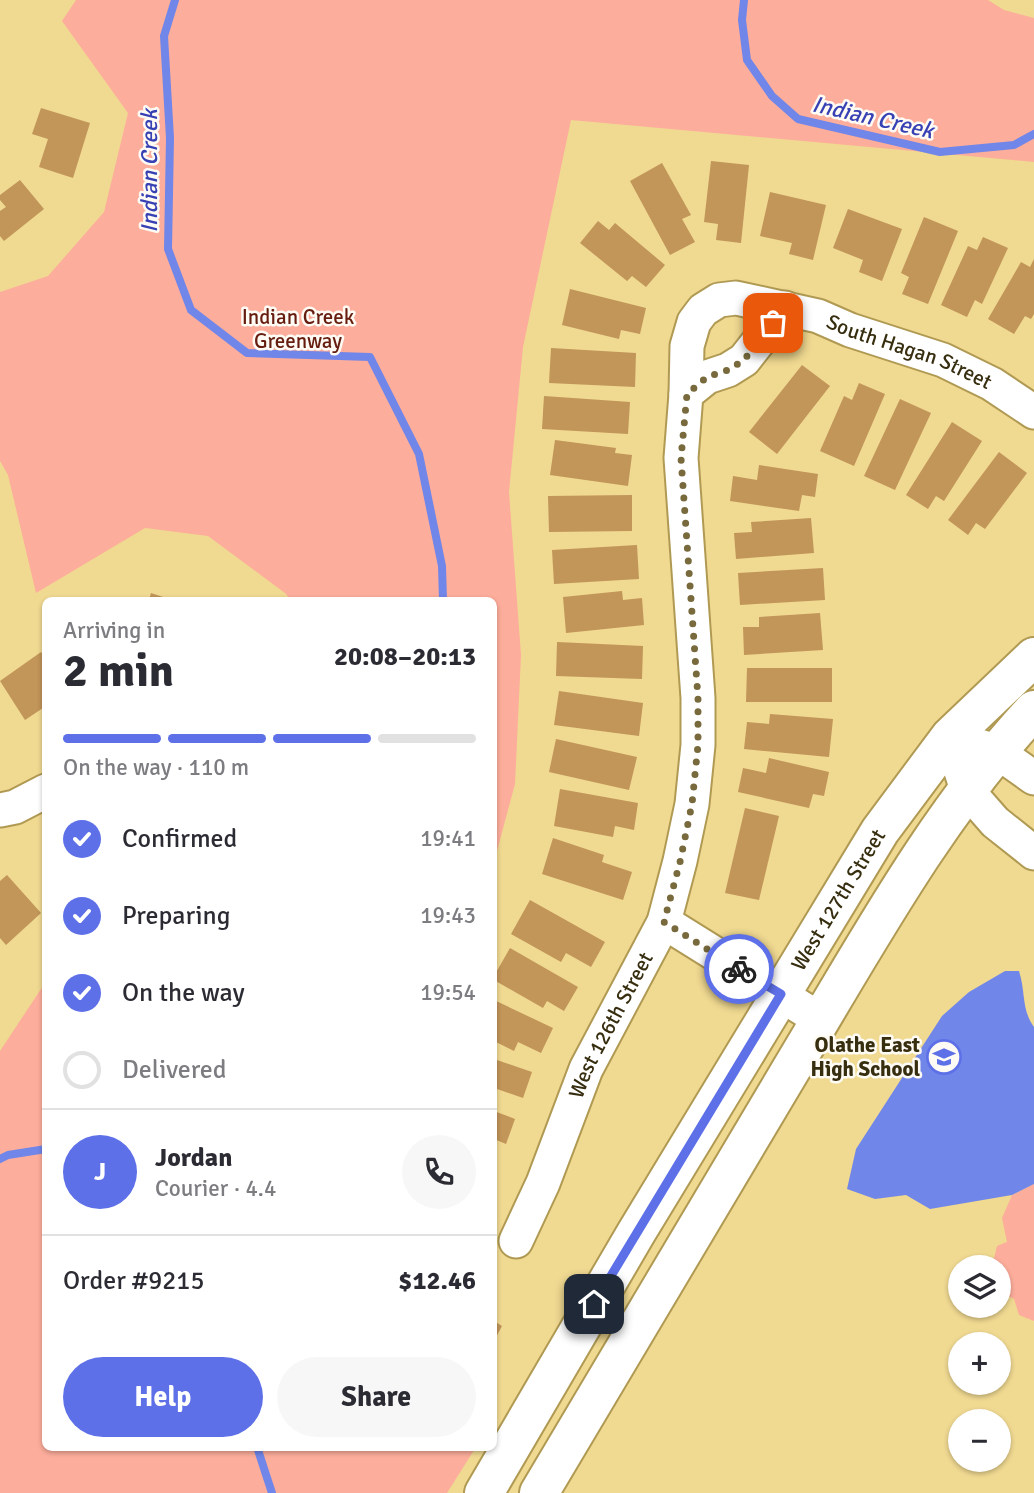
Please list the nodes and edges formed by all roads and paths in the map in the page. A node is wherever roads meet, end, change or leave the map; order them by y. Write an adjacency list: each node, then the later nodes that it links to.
1 (785, 308): 2 (street); 2 (street, South Hagan Street); 3 (street, South Hagan Street)
2 (687, 394): 13 (street, West 126th Street)
3 (1034, 412)
4 (1034, 657): 6 (main road, West 127th Street)
5 (1034, 710): 7 (main road)
6 (950, 737): 7 (street); 9 (street); 14 (main road, West 127th Street)
7 (996, 751): 8 (street); 9 (main road)
8 (1034, 778)
9 (967, 790): 12 (street); 15 (main road)
10 (42, 793): 11 (street)
11 (0, 810)
12 (1034, 853)
13 (664, 922): 14 (street); 16 (street, West 126th Street)
14 (781, 994): 15 (street); 17 (main road, West 127th Street)
15 (821, 1020): 18 (main road)
16 (516, 1241)
17 (484, 1493)
18 (539, 1493)

